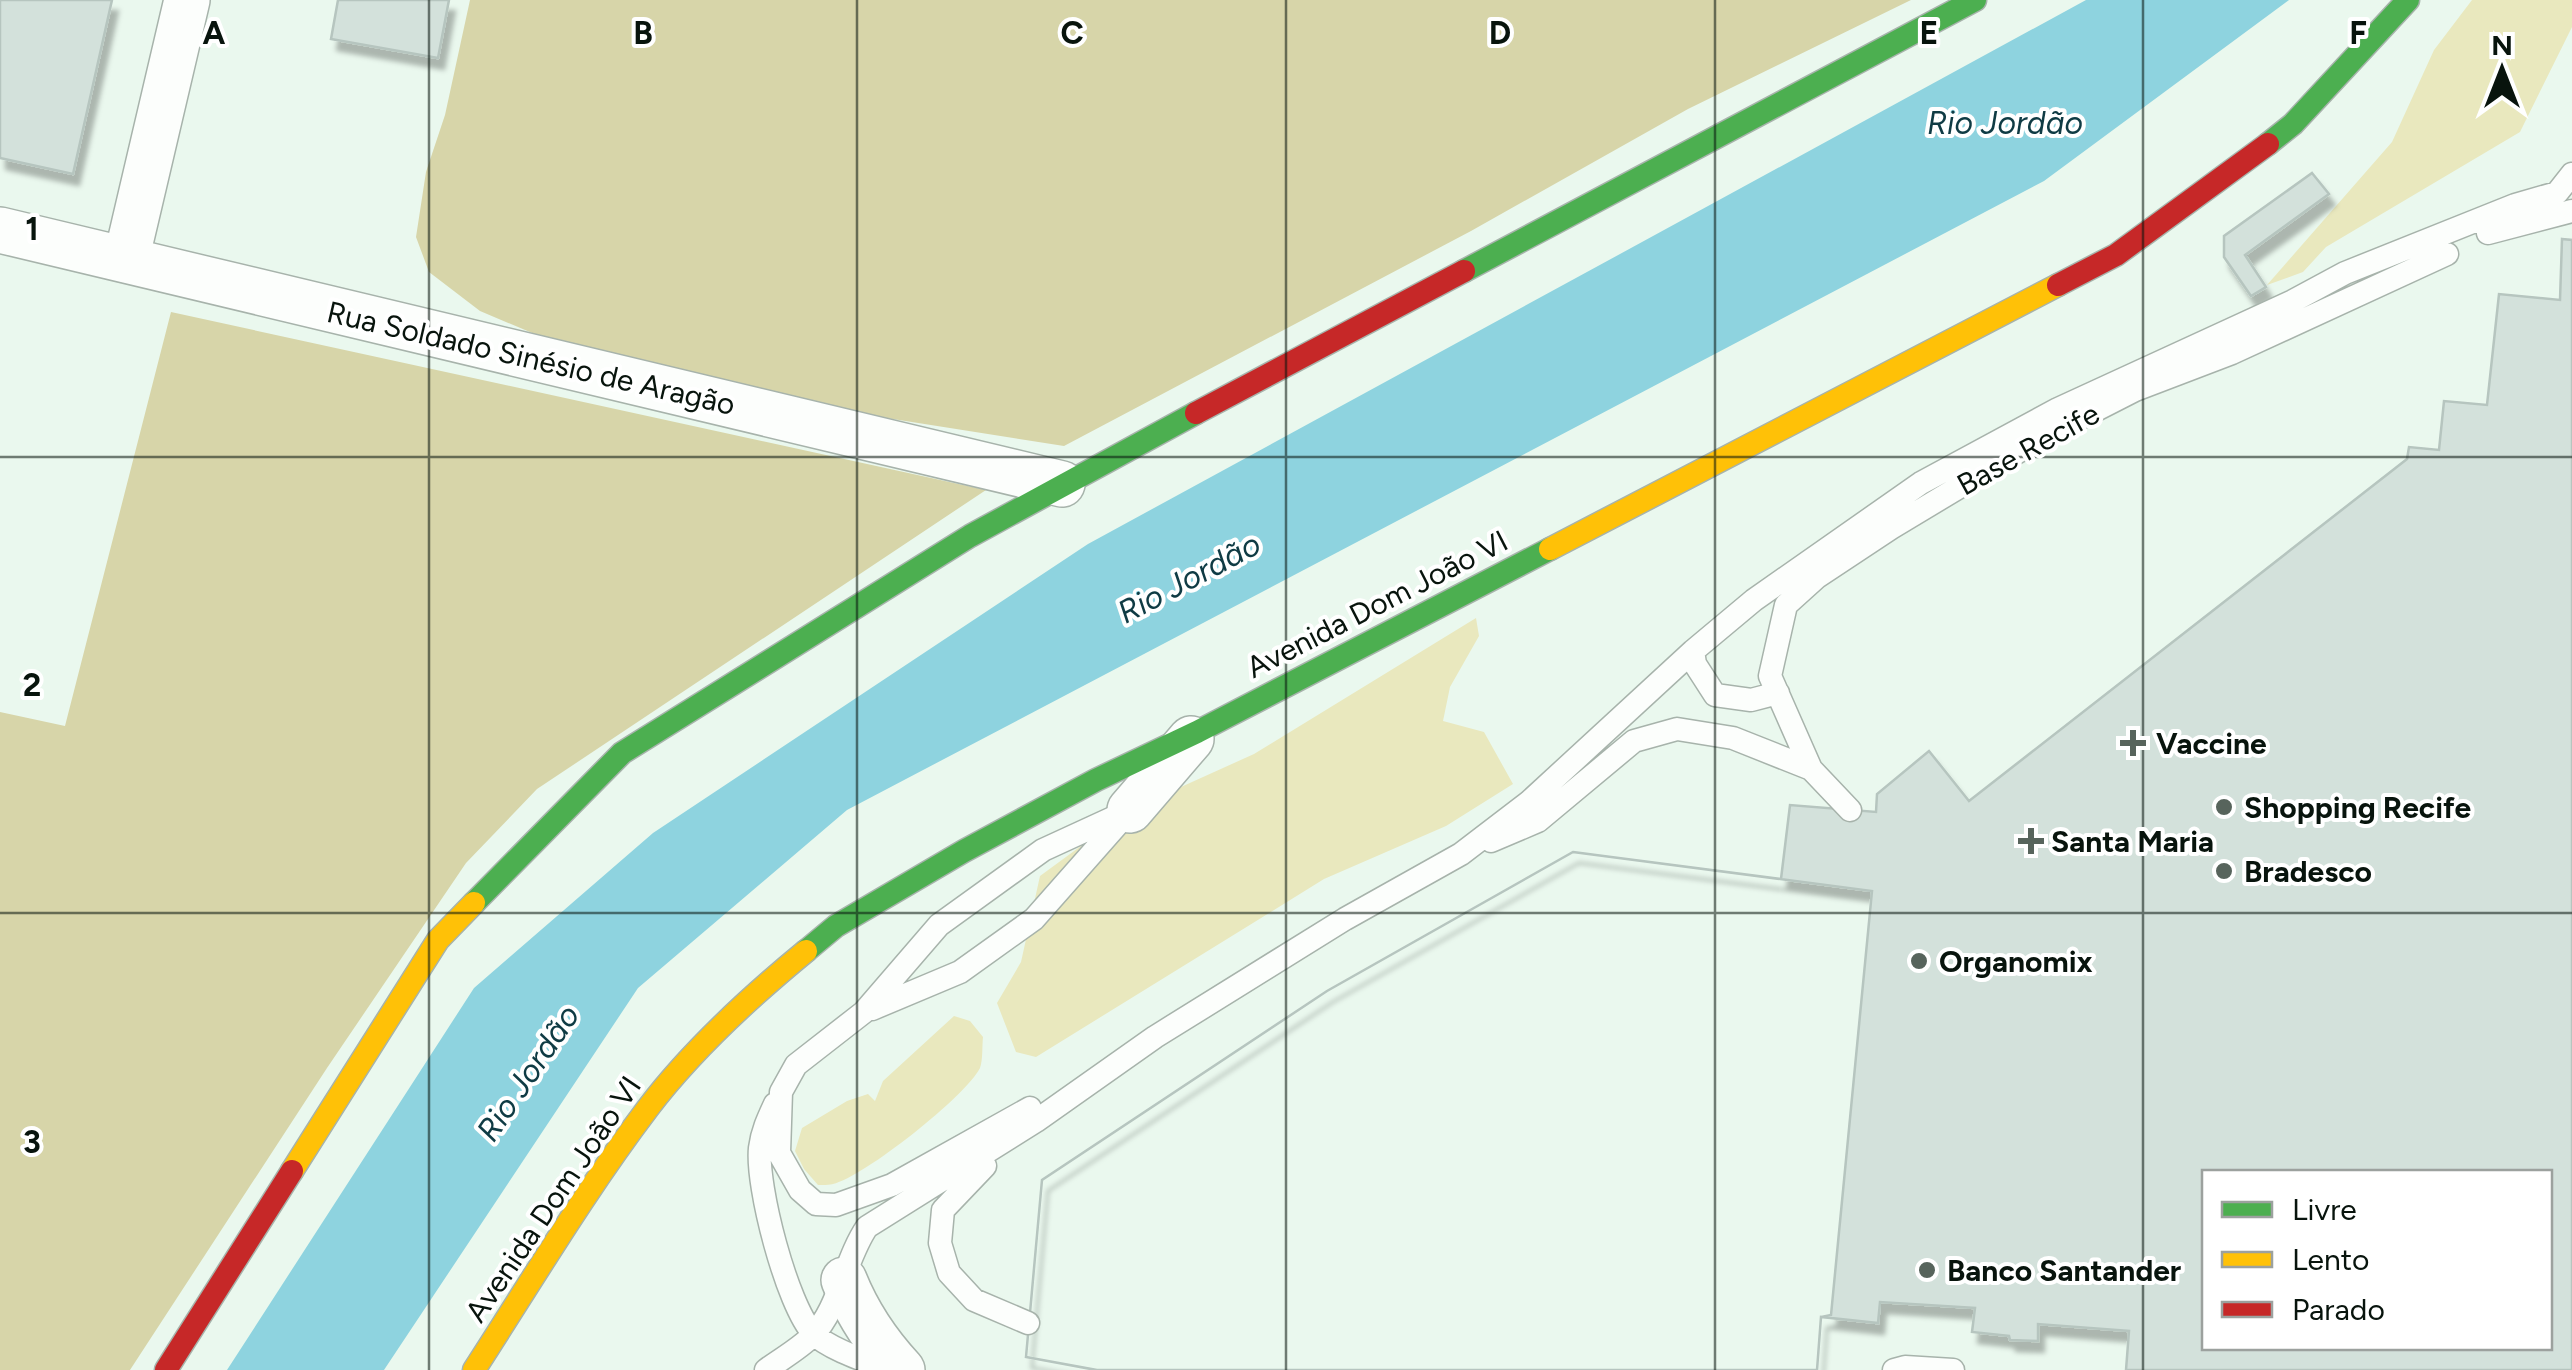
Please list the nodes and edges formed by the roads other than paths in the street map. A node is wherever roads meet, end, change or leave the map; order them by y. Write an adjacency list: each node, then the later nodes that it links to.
1 (187, 0): 9 (street)
2 (1975, 0): 10 (main road)
3 (2408, 0): 13 (main road, Avenida Dom João VI)
4 (2572, 174): 11 (lane)
5 (2572, 212): 7 (lane)
6 (0, 230): 9 (street, Rua Soldado Sinésio de Aragão)
7 (2488, 233)
8 (2446, 254): 12 (lane, Base Recife)
9 (126, 260): 10 (street, Rua Soldado Sinésio de Aragão)
10 (1062, 484): 25 (main road)
11 (1693, 650): 12 (lane); 17 (lane)
12 (1778, 694): 14 (lane, Base Recife)
13 (1197, 732): 15 (street); 26 (main road, Avenida Dom João VI)
14 (1811, 769): 16 (lane, Base Recife); 17 (lane, Base Recife)
15 (1130, 810): 18 (lane); 18 (lane)
16 (1850, 810)
17 (1460, 854): 19 (lane)
18 (864, 1012): 20 (lane)
19 (1155, 1037): 20 (lane); 21 (lane)
20 (782, 1092): 24 (lane)
21 (1036, 1120): 22 (lane); 23 (lane)
22 (844, 1280): 24 (lane); 29 (street)
23 (1028, 1322)
24 (814, 1334): 27 (lane); 28 (lane)
25 (166, 1370)
26 (474, 1370)
27 (766, 1370)
28 (890, 1370)
29 (902, 1370)
30 (1894, 1370): 31 (lane)
31 (1953, 1370)

